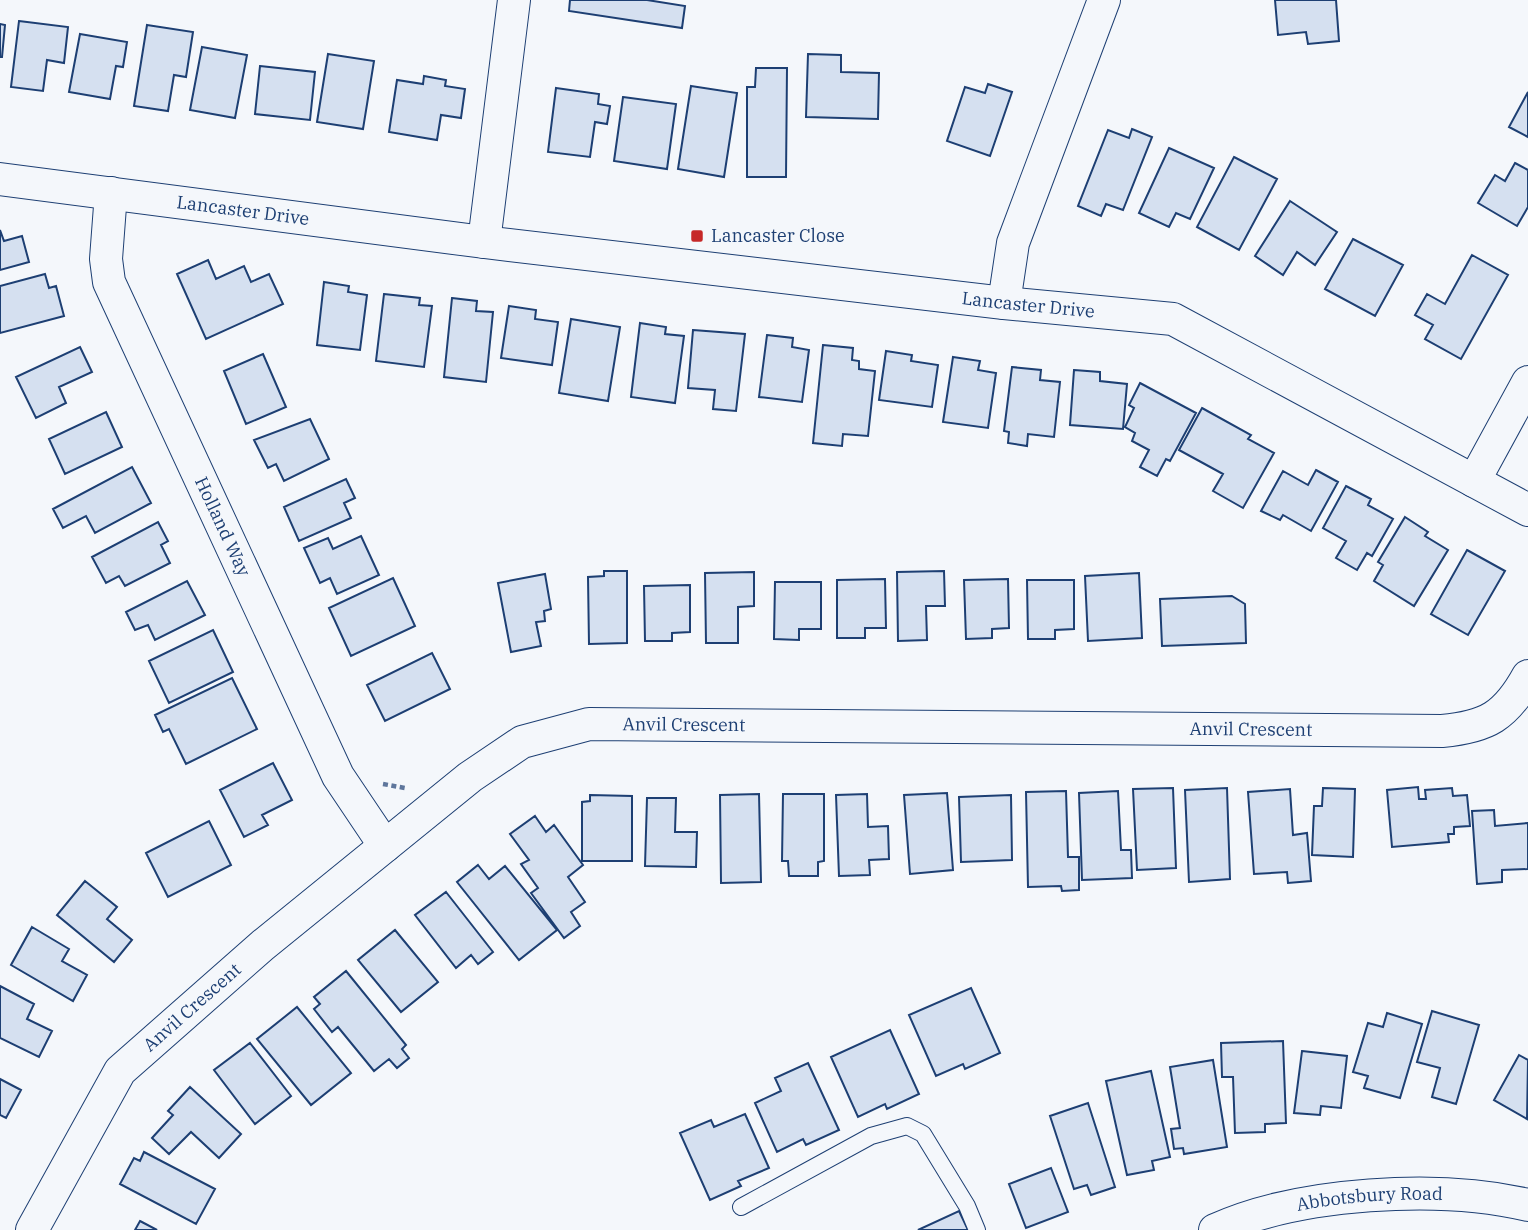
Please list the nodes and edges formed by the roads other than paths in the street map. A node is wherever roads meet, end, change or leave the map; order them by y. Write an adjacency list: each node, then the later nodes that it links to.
1 (514, 0): 5 (street)
2 (1104, 0): 6 (street)
3 (0, 179): 4 (street, Lancaster Drive)
4 (111, 193): 5 (street, Lancaster Drive); 11 (street, Holland Way)
5 (484, 242): 6 (street, Lancaster Drive)
6 (1004, 303): 8 (street, Lancaster Drive)
7 (1528, 382): 8 (street)
8 (1474, 481): 9 (street, Lancaster Drive)
9 (1528, 510)
10 (1528, 676): 11 (street, Anvil Crescent)
11 (385, 846): 14 (street, Anvil Crescent)
12 (1528, 1205): 16 (street, Abbotsbury Road)
13 (741, 1207): 15 (lane)
14 (32, 1230)
15 (977, 1230)
16 (1215, 1230)

